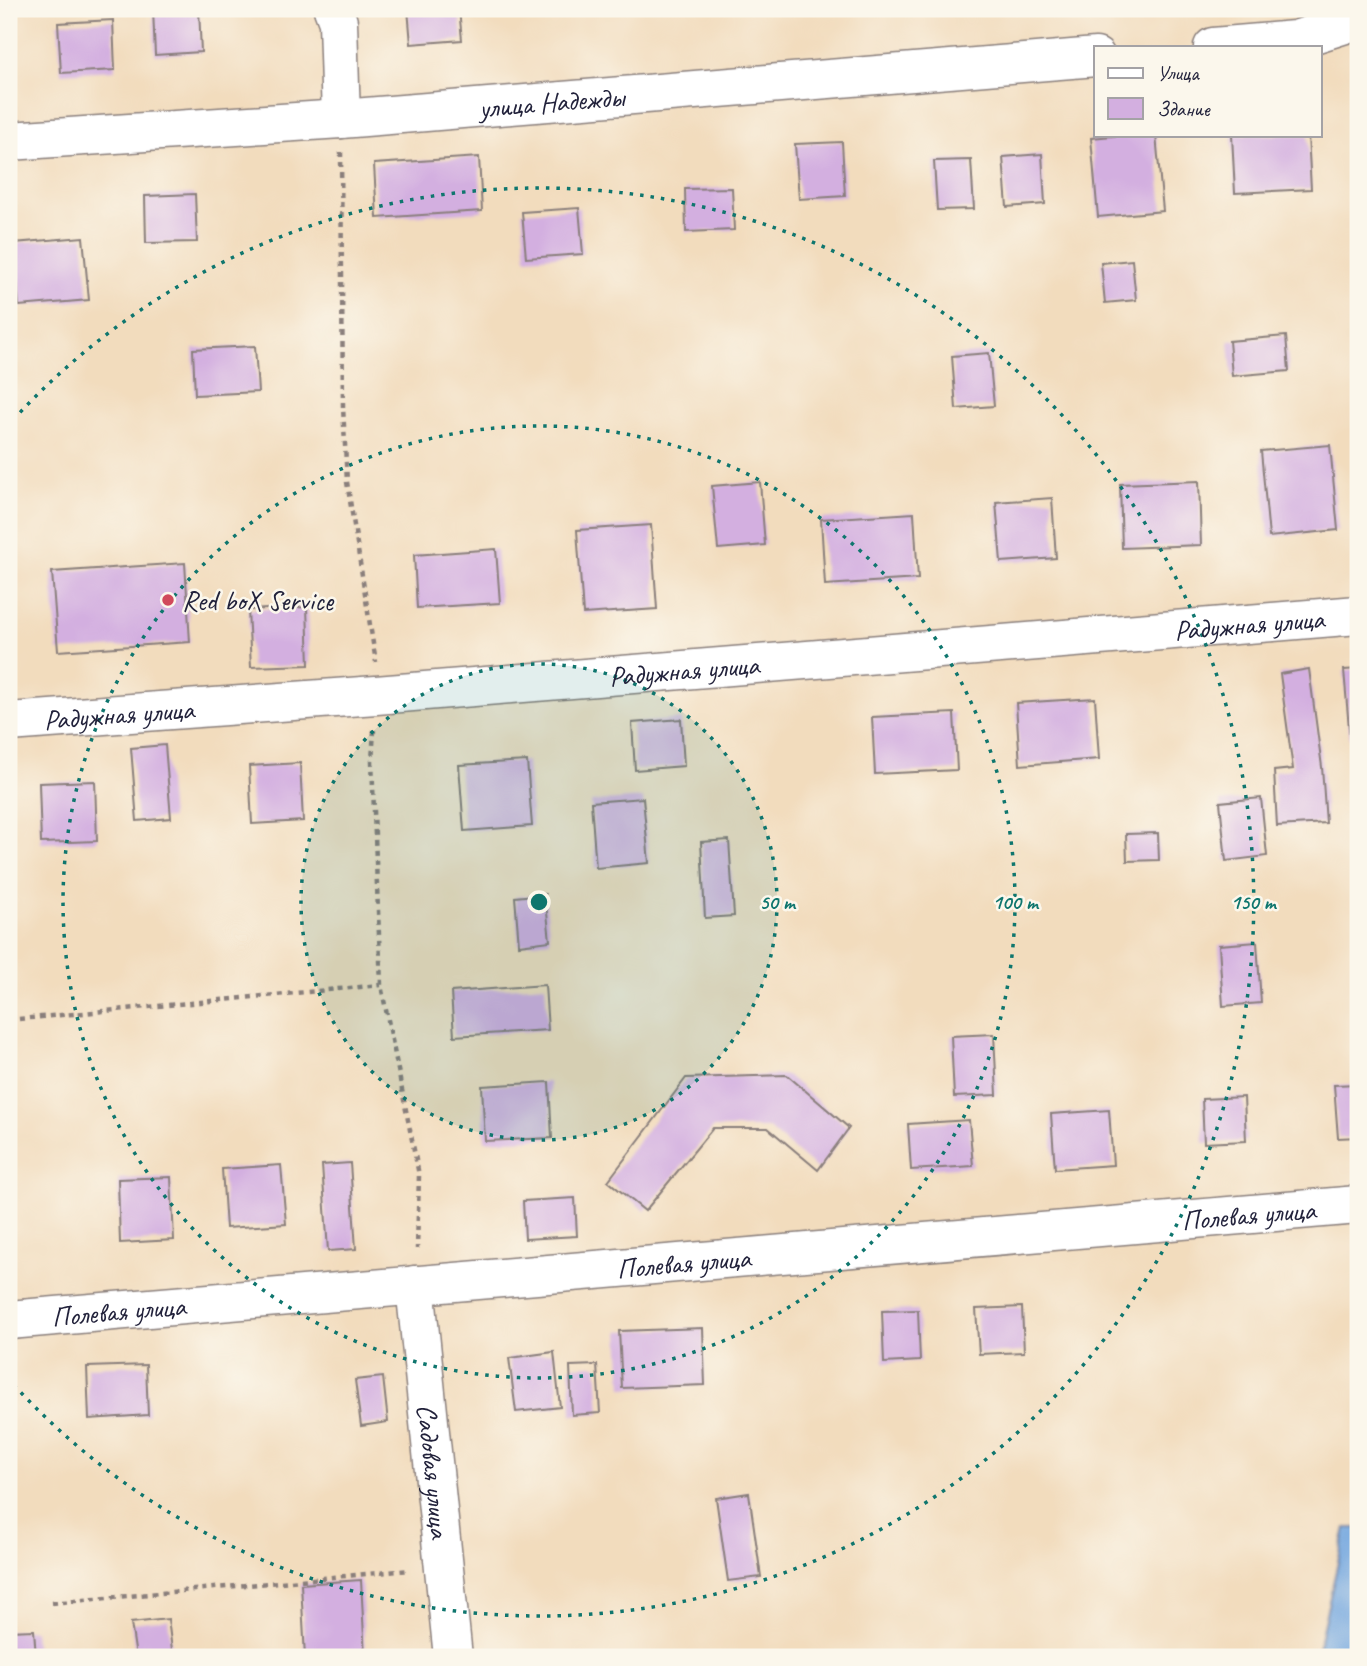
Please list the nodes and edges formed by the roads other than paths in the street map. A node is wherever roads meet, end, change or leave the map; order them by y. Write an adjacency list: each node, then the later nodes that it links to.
1 (332, 9): 5 (street)
2 (1358, 20): 3 (street)
3 (1225, 46)
4 (1094, 57): 5 (street, улица Надежды)
5 (341, 120): 6 (street, улица Надежды)
6 (9, 141)
7 (1358, 615): 8 (street, Радужная улица)
8 (9, 722)
9 (1358, 1205): 10 (street, Полевая улица)
10 (415, 1284): 11 (street, Полевая улица); 12 (street, Садовая улица)
11 (9, 1320)
12 (453, 1657)

